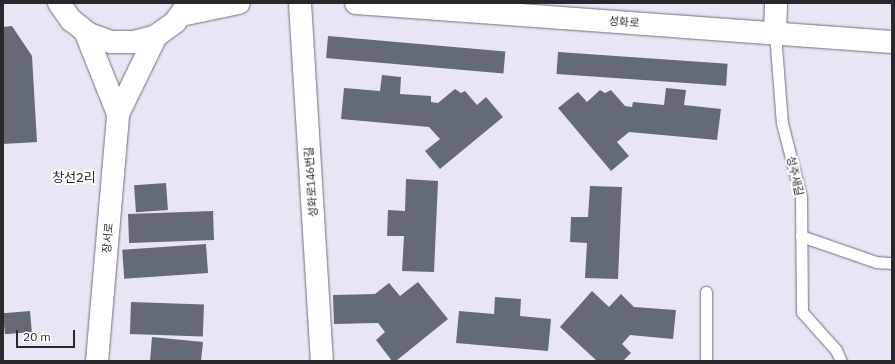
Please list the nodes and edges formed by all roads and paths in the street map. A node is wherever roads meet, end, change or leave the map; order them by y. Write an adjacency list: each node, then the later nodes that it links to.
1 (59, 3): 7 (street)
2 (239, 3): 6 (street)
3 (300, 3): 16 (street, 성화로146번길)
4 (356, 3): 8 (street, 성화로)
5 (776, 3): 8 (street, 성주새길)
6 (185, 9): 9 (street)
7 (85, 31): 9 (street); 11 (street)
8 (775, 33): 10 (street, 성화로); 12 (lane, 성주새길)
9 (156, 36): 11 (street)
10 (892, 42)
11 (118, 114): 15 (street, 장서로)
12 (801, 236): 13 (lane); 18 (lane, 성주새길)
13 (892, 262)
14 (706, 292): 17 (lane)
15 (97, 361)
16 (322, 361)
17 (706, 361)
18 (841, 361)

